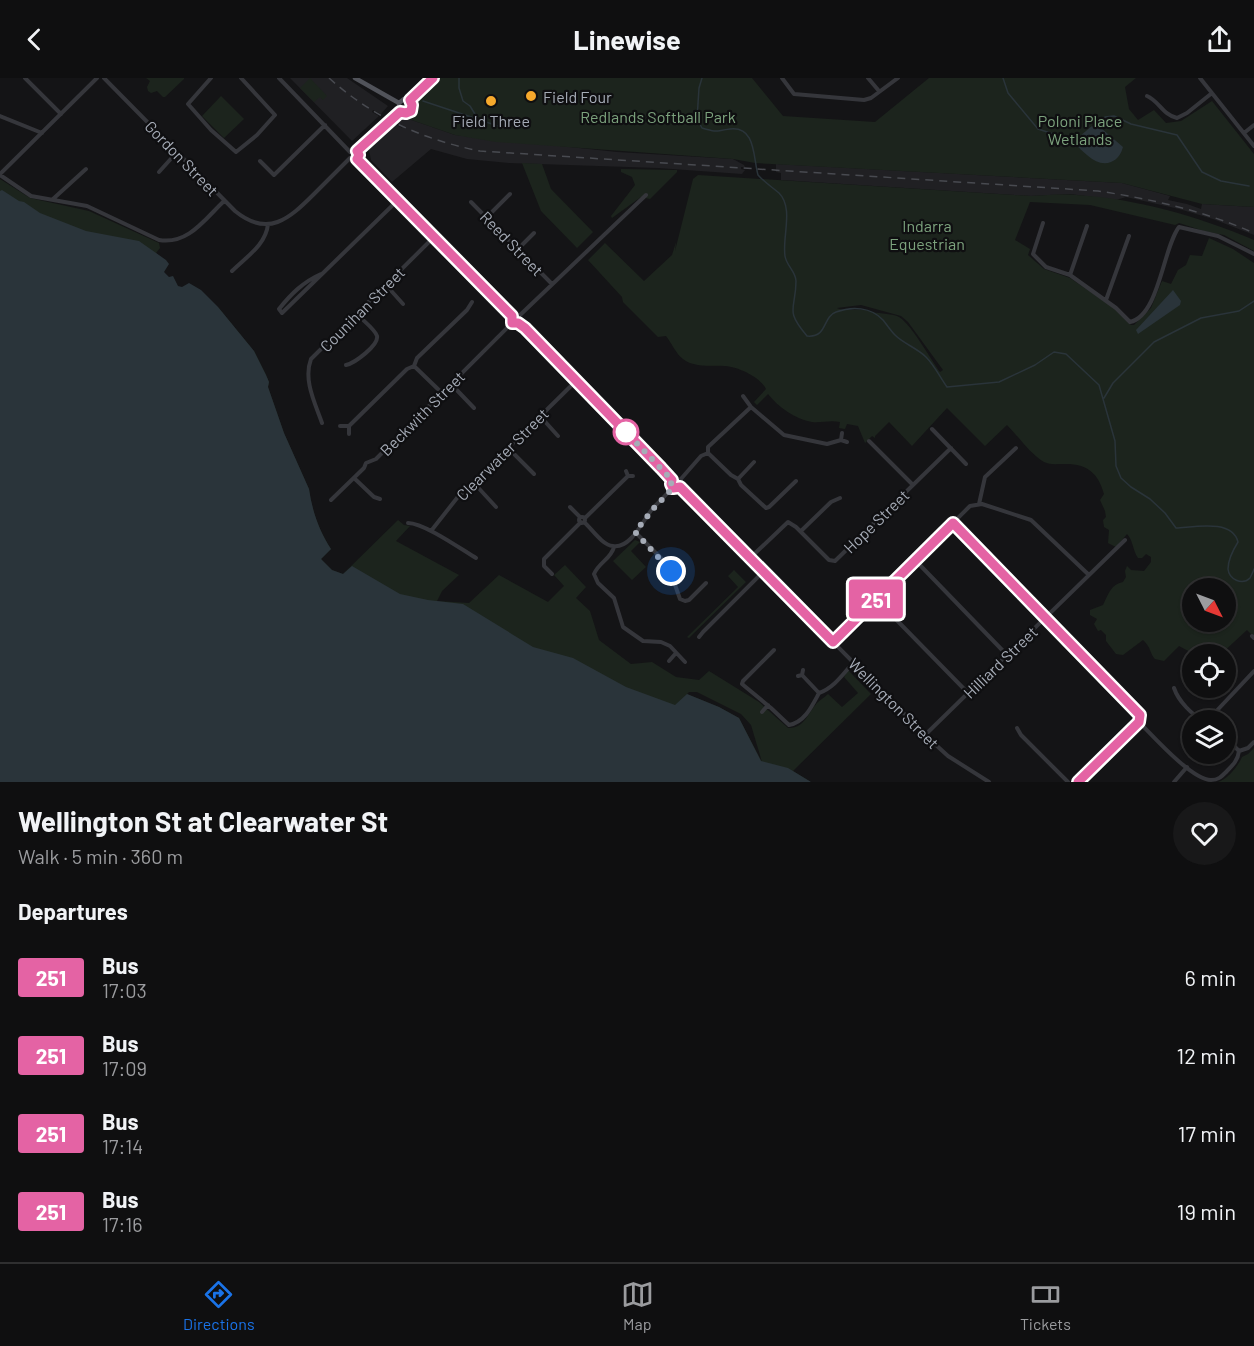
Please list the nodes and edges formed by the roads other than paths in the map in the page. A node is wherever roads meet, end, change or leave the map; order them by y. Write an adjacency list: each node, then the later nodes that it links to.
1 (25, 78): 18 (street)
2 (100, 78): 18 (street); 26 (street, Gordon Street)
3 (211, 78): 4 (street)
4 (241, 78)
5 (279, 78): 21 (street)
6 (355, 78): 16 (main road)
7 (433, 78): 15 (main road)
8 (782, 78): 12 (street)
9 (868, 78): 12 (street)
10 (898, 78): 12 (street)
11 (1200, 78): 13 (street)
12 (879, 91)
13 (1212, 93): 14 (street); 23 (street)
14 (1147, 96)
15 (410, 100): 16 (main road); 17 (main road)
16 (399, 103): 17 (main road)
17 (400, 112): 25 (street)
18 (61, 114): 22 (street)
19 (0, 116): 22 (street)
20 (1254, 124): 23 (street)
21 (325, 125): 27 (street); 30 (street)
22 (42, 133): 33 (street)
23 (1244, 133): 24 (street)
24 (1254, 146)
25 (357, 151): 27 (street); 29 (street)
26 (177, 152): 32 (street); 38 (street, Gordon Street)
27 (350, 152): 28 (street)
28 (350, 158): 29 (street); 42 (street)
29 (357, 159): 37 (street)
30 (260, 161)
31 (87, 169): 36 (street)
32 (159, 172)
33 (0, 175): 36 (street)
34 (510, 194): 40 (street)
35 (646, 195): 52 (street)
36 (53, 200): 38 (street)
37 (398, 200): 46 (street); 50 (street)
38 (224, 201): 42 (street, Gordon Street)
39 (471, 202): 40 (street, Reed Street)
40 (486, 218): 47 (street, Reed Street)
41 (1043, 223): 51 (street)
42 (268, 224): 49 (street)
43 (1087, 226): 51 (street)
44 (534, 233): 47 (street)
45 (1129, 236): 54 (street)
46 (434, 237): 53 (street, Counihan Street); 58 (street)
47 (518, 249): 52 (street, Reed Street)
48 (1254, 254): 54 (street)
49 (232, 271)
50 (324, 272): 50 (street)
51 (1070, 275): 54 (street)
52 (552, 284): 59 (street)
53 (386, 285): 56 (street); 57 (street, Counihan Street)
54 (1106, 300)
55 (472, 302): 63 (street)
56 (403, 304)
57 (357, 314): 62 (street); 71 (street, Counihan Street)
58 (512, 316): 59 (street); 60 (street)
59 (519, 316): 61 (street)
60 (512, 323): 61 (street); 65 (street, Beckwith Street)
61 (518, 323): 64 (street)
62 (346, 365)
63 (414, 366): 66 (street); 73 (street)
64 (576, 381): 70 (street, Clearwater Street); 91 (street)
65 (451, 384): 66 (street, Beckwith Street); 69 (street)
66 (442, 393): 89 (street, Beckwith Street)
67 (743, 396): 68 (street)
68 (751, 407): 78 (street); 84 (street)
69 (474, 408)
70 (540, 416): 77 (street); 81 (street, Clearwater Street)
71 (322, 423)
72 (340, 426): 73 (street)
73 (349, 426): 76 (street)
74 (932, 429): 82 (street)
75 (842, 433): 78 (street)
76 (349, 434)
77 (558, 436)
78 (841, 440): 80 (street)
79 (869, 441): 95 (street)
80 (847, 442)
81 (508, 448): 87 (street); 94 (street, Clearwater Street)
82 (951, 448): 86 (street); 95 (street, Hope Street)
83 (1016, 448): 101 (street)
84 (708, 453): 90 (street); 92 (street)
85 (754, 462): 90 (street)
86 (966, 464)
87 (534, 474)
88 (629, 474): 104 (street)
89 (354, 478): 99 (street); 100 (street, Beckwith Street)
90 (738, 479): 93 (street)
91 (672, 480): 92 (street); 97 (street)
92 (680, 480): 96 (street)
93 (796, 481)
94 (473, 482): 102 (street); 107 (street, Clearwater Street)
95 (913, 485): 108 (street, Hope Street)
96 (680, 487): 97 (street); 113 (street, Wellington Street)
97 (673, 488): 109 (street)
98 (840, 498): 108 (street)
99 (380, 499)
100 (331, 500)
101 (976, 504): 106 (street); 119 (street)
102 (496, 507)
103 (570, 507): 104 (street)
104 (583, 520): 111 (street); 115 (street)
105 (408, 523): 107 (street)
106 (953, 523): 114 (street); 122 (street)
107 (431, 531): 112 (street)
108 (801, 531): 113 (street)
109 (635, 532): 111 (street); 120 (street)
110 (1125, 540): 119 (street, Hilliard Street)
111 (614, 547): 126 (street)
112 (476, 558)
113 (750, 558): 117 (street, Wellington Street)
114 (915, 560): 121 (street); 127 (street)
115 (543, 562): 116 (street); 118 (street)
116 (535, 564)
117 (763, 572): 123 (street); 124 (street, Wellington Street)
118 (552, 574)
119 (1089, 575): 122 (street, Hilliard Street)
120 (706, 583)
121 (876, 598): 124 (street); 135 (street)
122 (1046, 617): 127 (street, Hilliard Street); 140 (street)
123 (699, 638)
124 (833, 642): 130 (street, Wellington Street)
125 (774, 650): 136 (street)
126 (676, 654): 128 (street); 129 (street)
127 (1007, 655): 135 (street, Hilliard Street)
128 (669, 661)
129 (685, 662)
130 (854, 663): 134 (street); 142 (street, Wellington Street)
131 (1254, 670): 138 (street)
132 (801, 674): 134 (street)
133 (1174, 688): 137 (street)
134 (819, 693): 136 (street)
135 (968, 693): 142 (street, Hilliard Street)
136 (768, 705): 139 (street)
137 (1190, 710)
138 (1216, 710)
139 (762, 712)
140 (1139, 722): 146 (street); 149 (street)
141 (1017, 728): 148 (street)
142 (925, 735): 147 (street, Wellington Street)
143 (1254, 742): 145 (street)
144 (1236, 748): 145 (street)
145 (1239, 751): 146 (street)
146 (1187, 767): 150 (street)
147 (989, 782)
148 (1068, 782)
149 (1078, 782)
150 (1174, 782)

